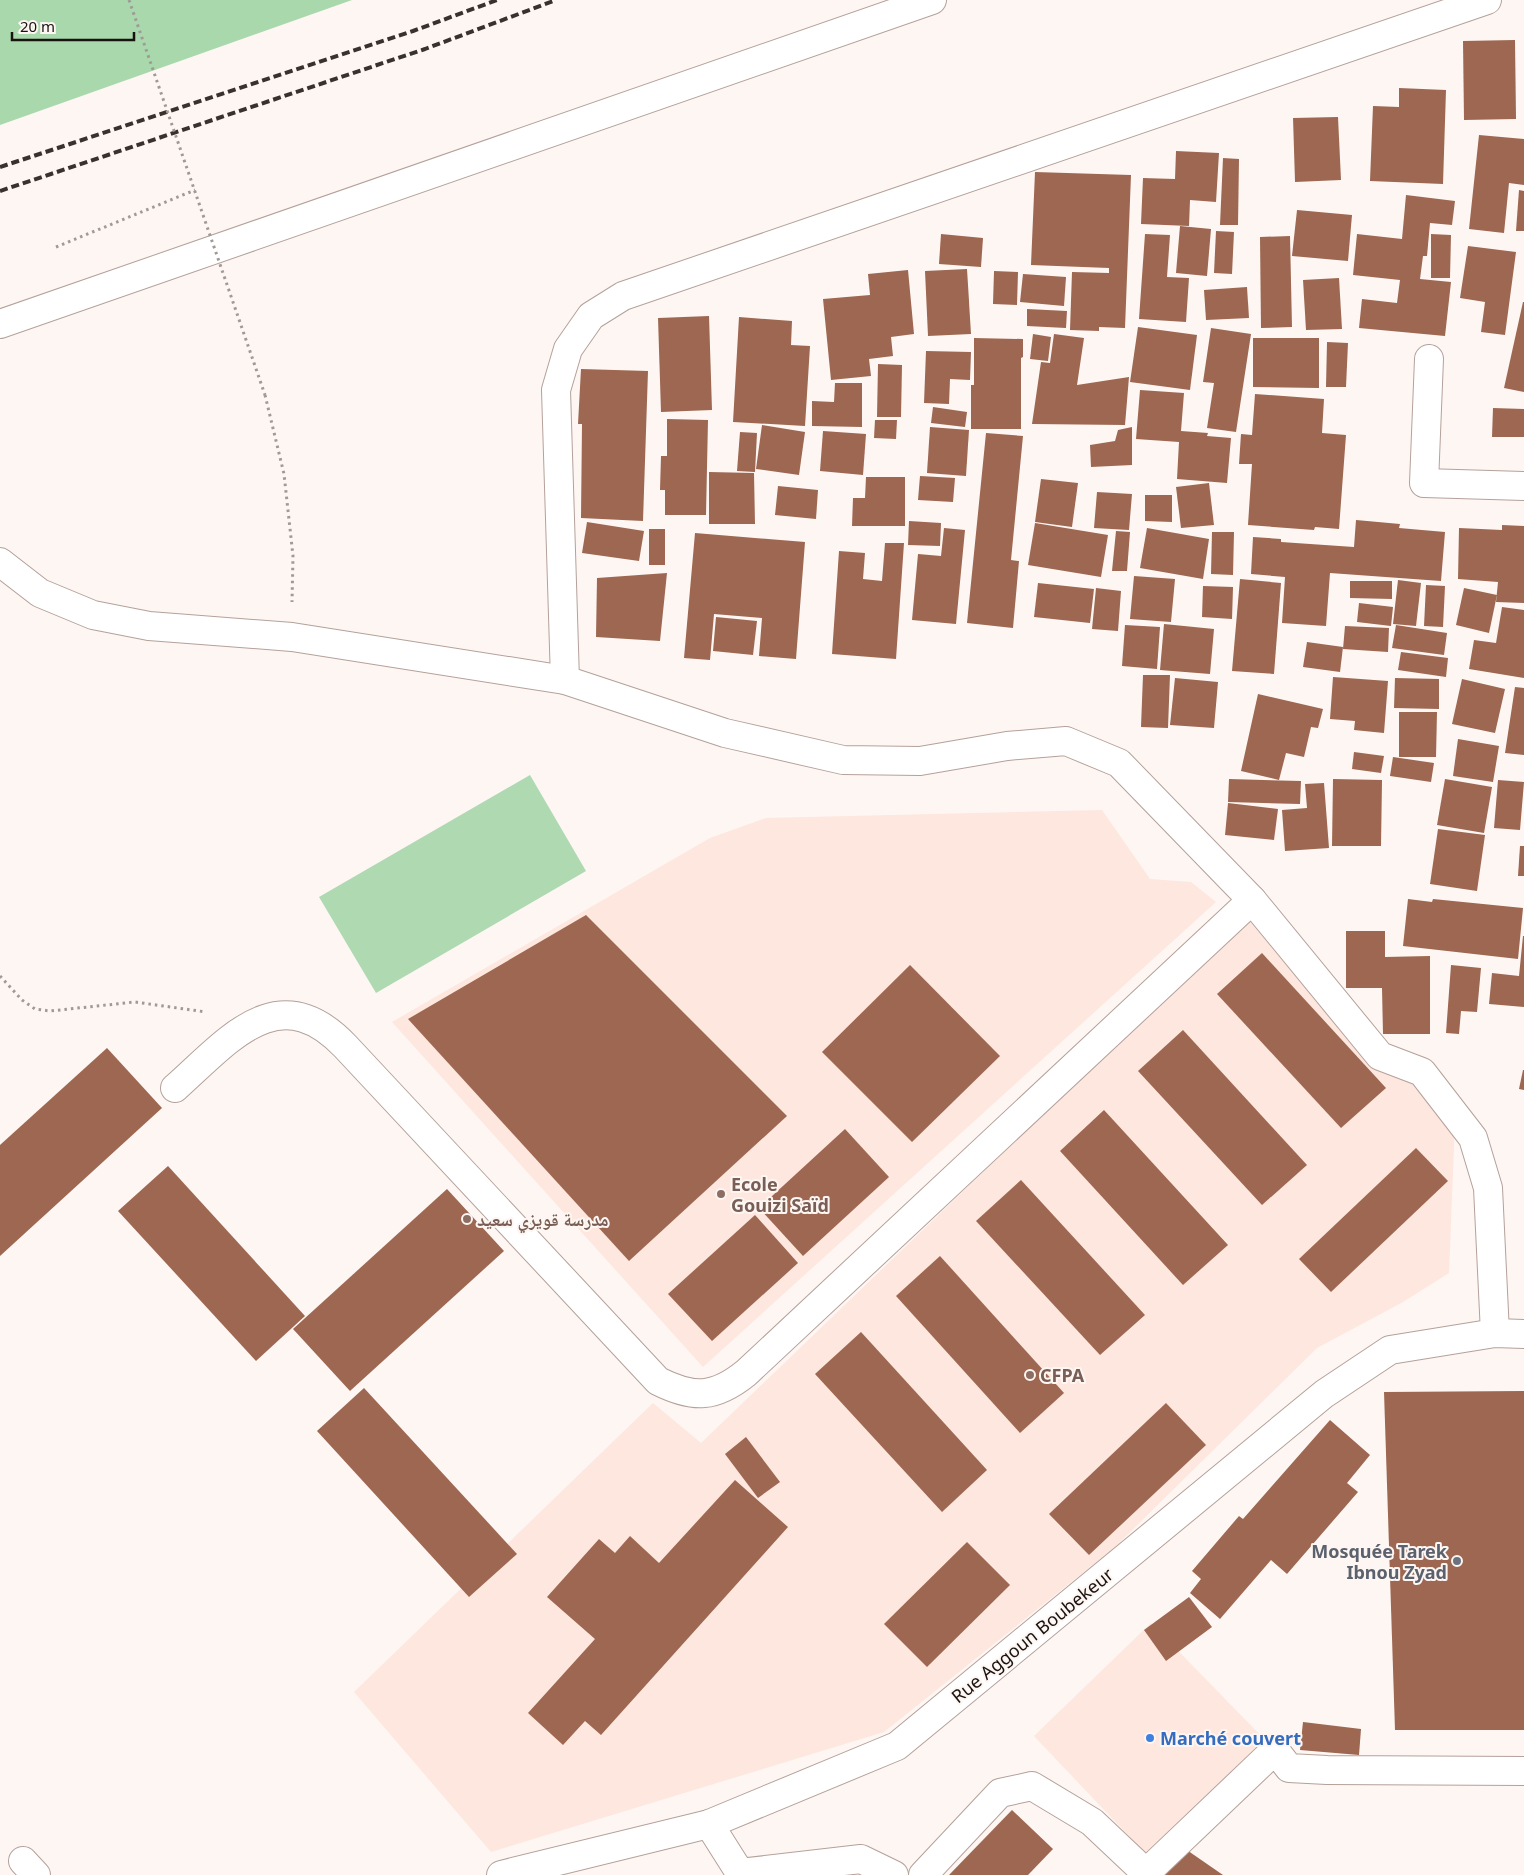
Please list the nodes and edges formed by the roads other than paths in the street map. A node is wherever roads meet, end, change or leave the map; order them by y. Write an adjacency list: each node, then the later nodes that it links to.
1 (932, 0): 3 (street)
2 (1486, 0): 7 (street)
3 (0, 324)
4 (1429, 359): 5 (street)
5 (1524, 486)
6 (0, 562): 7 (street)
7 (565, 680): 8 (street)
8 (1252, 900): 9 (street); 10 (street)
9 (175, 1088)
10 (1495, 1333): 11 (street, Rue Aggoun Boubekeur); 13 (street, Rue Aggoun Boubekeur)
11 (1524, 1334)
12 (1524, 1771): 16 (street)
13 (708, 1824): 14 (street, Rue Aggoun Boubekeur); 15 (street)
14 (501, 1875)
15 (894, 1875)
16 (923, 1875)

